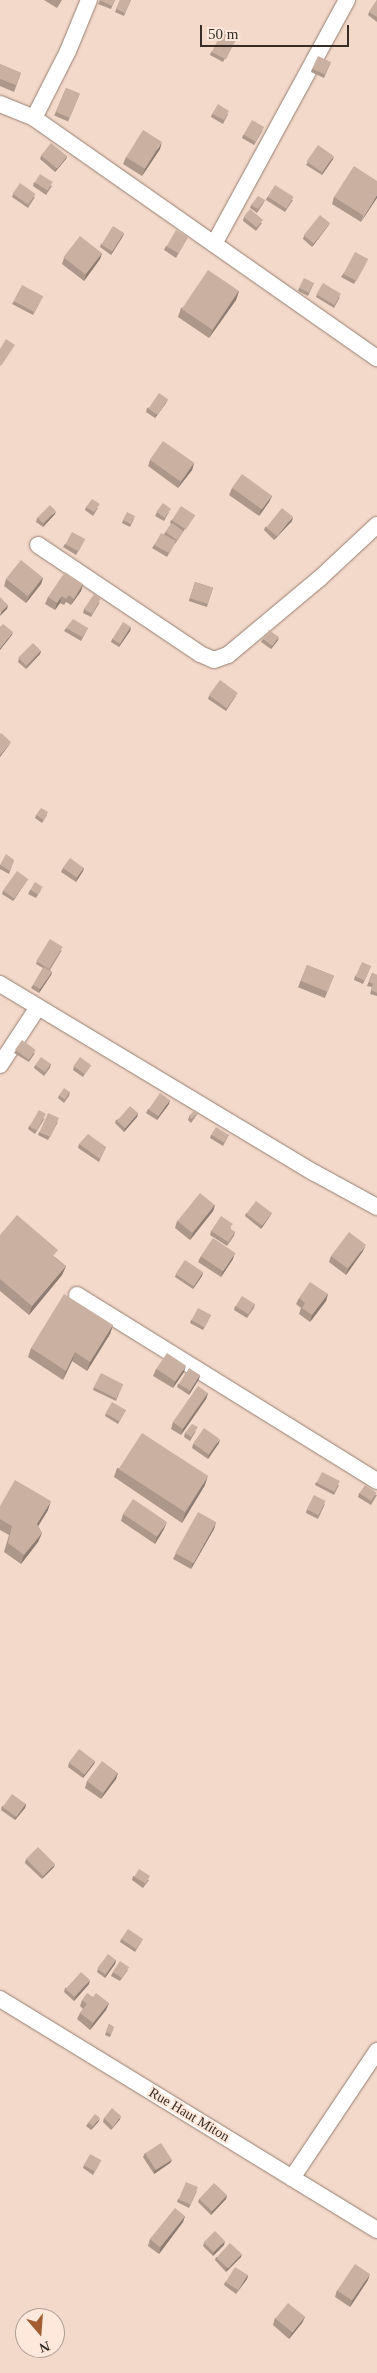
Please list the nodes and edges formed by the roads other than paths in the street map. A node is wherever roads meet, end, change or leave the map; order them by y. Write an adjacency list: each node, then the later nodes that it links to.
1 (89, 0): 4 (street)
2 (347, 0): 5 (street)
3 (0, 104): 4 (street)
4 (34, 118): 5 (street)
5 (214, 244): 6 (street)
6 (377, 358)
7 (377, 525): 8 (street)
8 (38, 545)
9 (0, 984): 10 (street)
10 (38, 1007): 11 (street); 12 (street)
11 (0, 1065)
12 (377, 1207)
13 (77, 1295): 14 (street)
14 (377, 1480)
15 (0, 1999): 17 (street, Rue Haut Miton)
16 (377, 2051): 17 (street)
17 (292, 2178): 18 (street, Rue Haut Miton)
18 (377, 2230)

